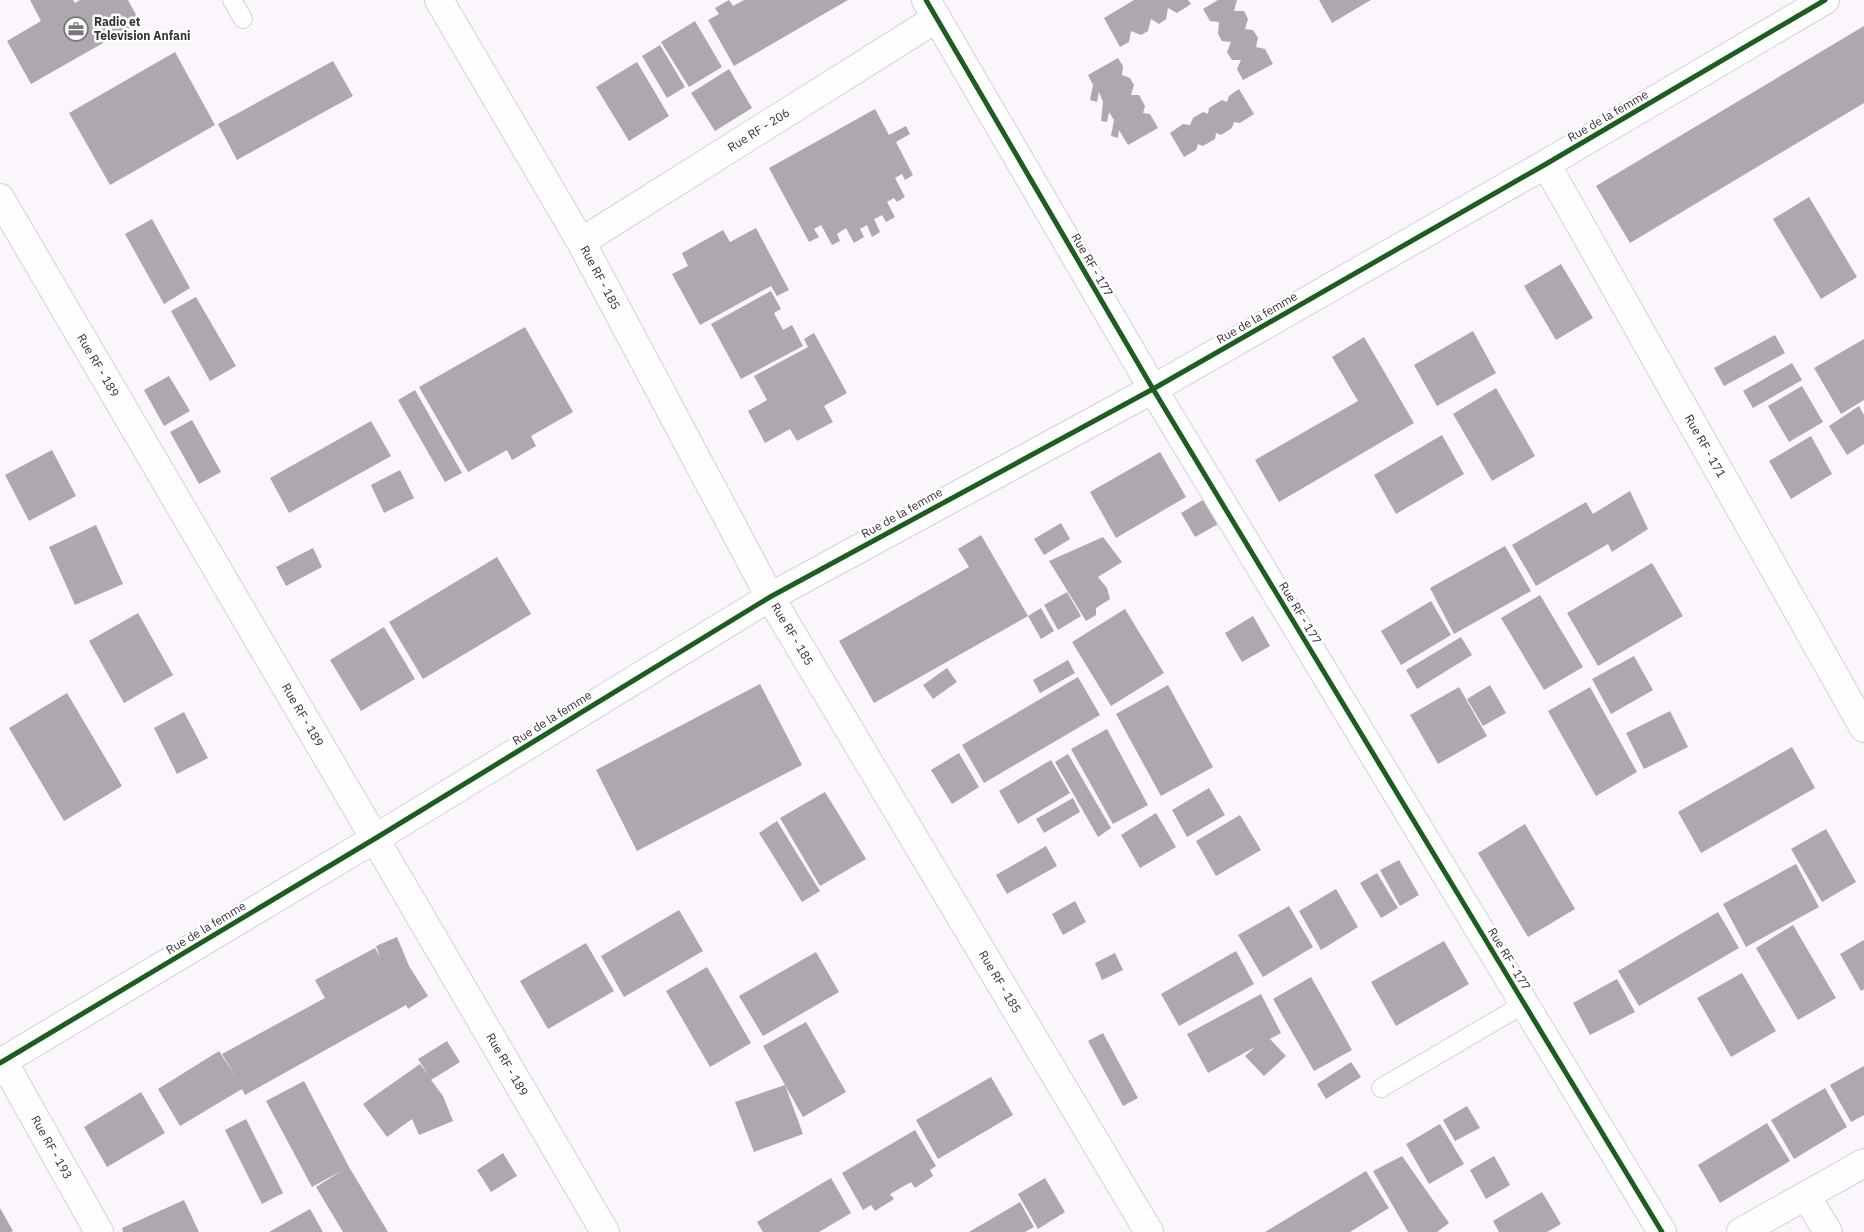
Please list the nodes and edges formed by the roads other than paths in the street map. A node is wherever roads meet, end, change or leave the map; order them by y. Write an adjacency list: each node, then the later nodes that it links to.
1 (232, 0): 5 (lane)
2 (439, 0): 8 (street, Rue RF - 185)
3 (1825, 0): 6 (street, Rue de la femme)
4 (932, 9): 8 (street, Rue RF - 206); 9 (street, Rue RF - 177)
5 (243, 19)
6 (1546, 164): 9 (street, Rue de la femme); 11 (street, Rue RF - 171)
7 (0, 198): 12 (street, Rue RF - 189)
8 (581, 242): 10 (street, Rue RF - 185)
9 (1153, 389): 10 (street, Rue de la femme); 13 (street, Rue RF - 177)
10 (770, 597): 12 (street, Rue de la femme); 20 (street, Rue RF - 185)
11 (1864, 728)
12 (376, 838): 14 (street, Rue de la femme); 19 (street, Rue RF - 189)
13 (1524, 1004): 15 (lane); 21 (street, Rue RF - 177)
14 (2, 1062): 18 (street, Rue RF - 193)
15 (1381, 1088)
16 (1864, 1163): 17 (street)
17 (1806, 1196): 22 (street); 23 (street)
18 (99, 1232)
19 (605, 1232)
20 (1149, 1232)
21 (1662, 1232)
22 (1742, 1232)
23 (1828, 1232)

